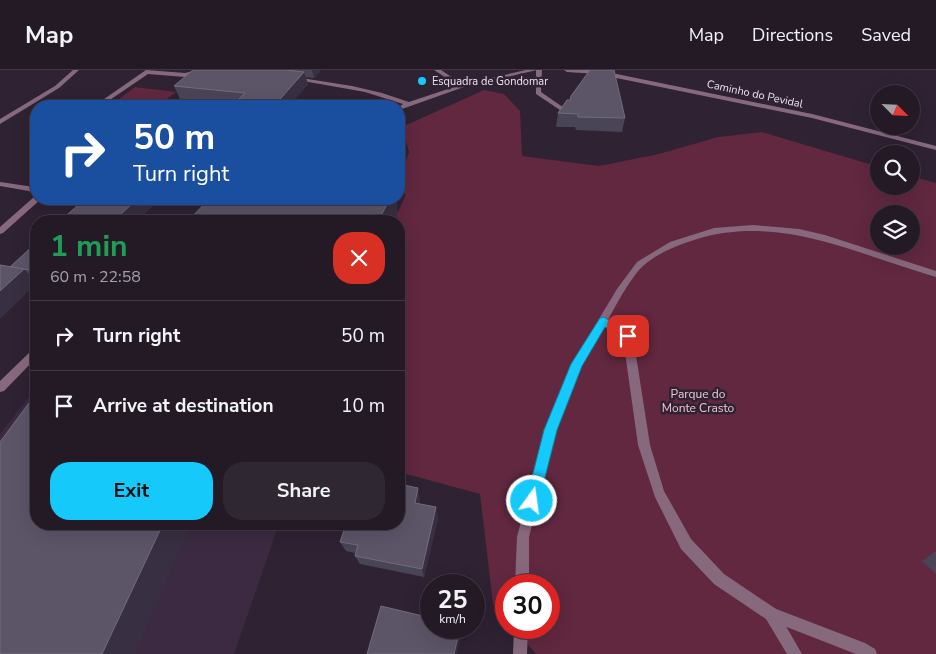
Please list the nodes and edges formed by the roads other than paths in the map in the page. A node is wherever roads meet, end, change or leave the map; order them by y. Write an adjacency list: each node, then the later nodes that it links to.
1 (76, 70): 10 (street)
2 (206, 70): 7 (street)
3 (437, 70): 9 (street)
4 (534, 70): 9 (street)
5 (539, 70): 17 (street)
6 (567, 70): 19 (street, Caminho do Pevidal)
7 (149, 71): 11 (street)
8 (283, 78): 12 (street)
9 (462, 86): 15 (street)
10 (36, 100)
11 (106, 100)
12 (398, 100)
13 (405, 103): 15 (street)
14 (30, 104): 18 (street)
15 (408, 104): 16 (street)
16 (405, 105)
17 (565, 111)
18 (0, 122)
19 (936, 148)
20 (0, 184): 21 (street)
21 (30, 190)
22 (30, 205): 23 (street)
23 (0, 231)
24 (936, 274): 25 (street)
25 (604, 321): 28 (street); 29 (street)
26 (30, 358): 27 (street)
27 (0, 388)
28 (522, 574)
29 (771, 614): 32 (street); 33 (street)
30 (521, 639): 31 (street)
31 (520, 654)
32 (795, 654)
33 (870, 654)

